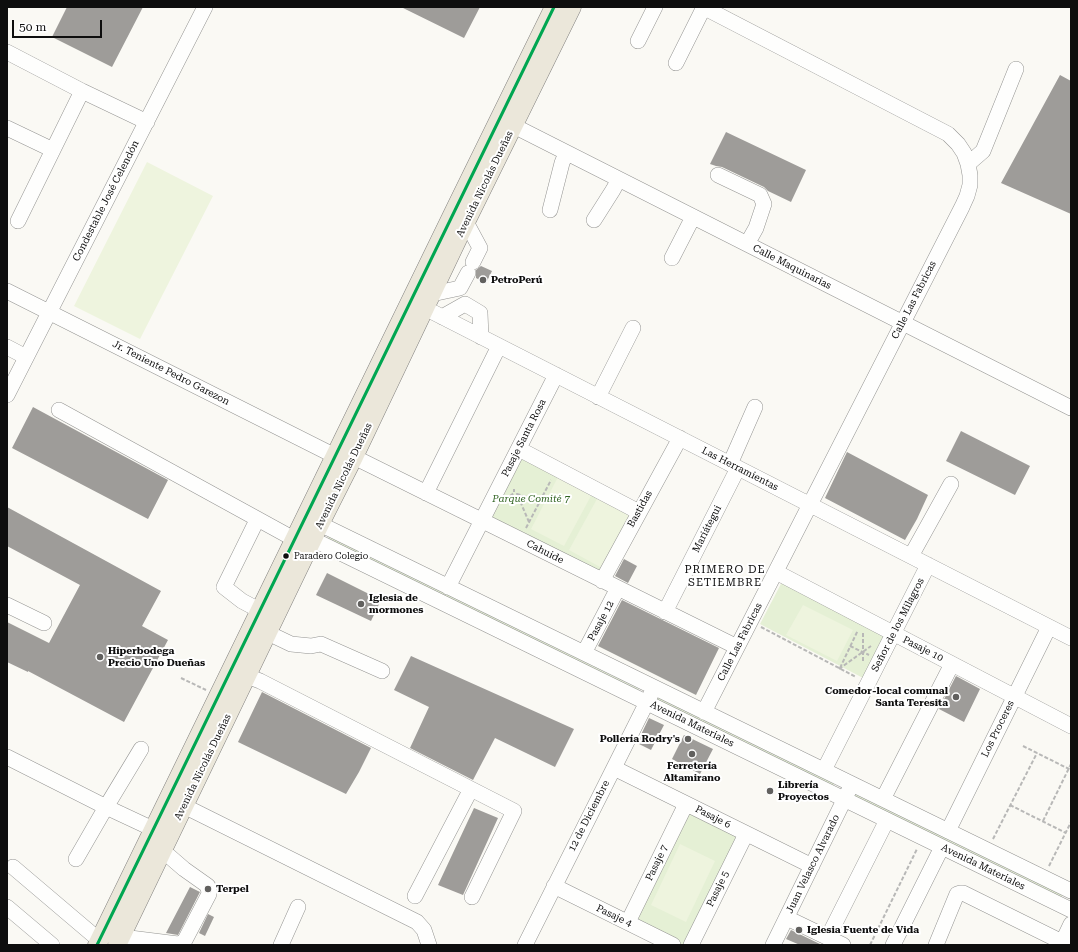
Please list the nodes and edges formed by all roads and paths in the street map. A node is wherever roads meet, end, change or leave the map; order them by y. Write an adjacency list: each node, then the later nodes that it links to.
1 (205, 7): 11 (street, Condestable José Celendón)
2 (554, 7): 20 (main road, Avenida Nicolás Dueñas)
3 (572, 7): 12 (main road, Avenida Nicolás Dueñas)
4 (655, 7): 6 (street)
5 (703, 7): 8 (street); 16 (street, Calle Las Fabricas)
6 (638, 40)
7 (7, 52): 10 (street)
8 (676, 64)
9 (1016, 69): 16 (street)
10 (82, 90): 11 (street); 14 (street)
11 (146, 122): 30 (street, Condestable José Celendón)
12 (514, 126): 15 (street, Calle Maquinarias); 20 (main road, Avenida Nicolás Dueñas)
13 (7, 128): 14 (street)
14 (53, 150): 23 (street)
15 (566, 153): 18 (street, Calle Maquinarias); 19 (street)
16 (968, 164): 32 (street, Calle Las Fabricas)
17 (718, 175): 24 (street)
18 (618, 179): 21 (street, Calle Maquinarias); 22 (street)
19 (550, 210)
20 (464, 214): 26 (street); 28 (main road, Avenida Nicolás Dueñas)
21 (693, 217): 24 (street, Calle Maquinarias); 25 (street)
22 (594, 220)
23 (18, 221)
24 (748, 244): 32 (street, Calle Maquinarias)
25 (672, 258)
26 (460, 288): 28 (street); 29 (street)
27 (7, 291): 30 (street, Jr. Teniente Pedro Garezon)
28 (422, 301): 31 (street, Las Herramientas); 46 (main road, Avenida Nicolás Dueñas); 47 (main road, Avenida Nicolás Dueñas)
29 (465, 304): 31 (street); 34 (street)
30 (49, 312): 37 (street, Condestable José Celendón); 46 (street, Jr. Teniente Pedro Garezon)
31 (442, 317): 34 (street, Las Herramientas)
32 (903, 323): 42 (street, Calle Maquinarias); 53 (street, Calle Las Fabricas)
33 (633, 328): 40 (street)
34 (482, 337): 35 (street, Las Herramientas)
35 (499, 346): 38 (street, Las Herramientas); 51 (street)
36 (7, 347): 37 (street)
37 (26, 358): 39 (street, Condestable José Celendón)
38 (556, 375): 40 (street, Las Herramientas); 45 (street, Pasaje Santa Rosa)
39 (7, 395)
40 (598, 397): 44 (street, Las Herramientas)
41 (755, 407): 48 (street, Mariátegui)
42 (1071, 408)
43 (59, 410): 55 (street)
44 (680, 438): 48 (street, Las Herramientas); 54 (street, Bastidas)
45 (519, 449): 49 (street); 56 (street, Pasaje Santa Rosa)
46 (335, 456): 47 (street); 59 (main road, Avenida Nicolás Dueñas)
47 (354, 457): 51 (street, Cahuide); 58 (main road, Avenida Nicolás Dueñas)
48 (734, 466): 53 (street, Las Herramientas); 69 (street, Mariátegui)
49 (557, 468): 52 (path); 54 (street)
50 (951, 484): 61 (street)
51 (426, 493): 56 (street, Cahuide)
52 (540, 502): 57 (path); 57 (path)
53 (810, 505): 61 (street, Las Herramientas); 63 (street, Calle Las Fabricas)
54 (639, 512): 64 (street, Bastidas)
55 (258, 520): 59 (street); 68 (street)
56 (482, 520): 60 (street, Cahuide); 65 (street, Pasaje Santa Rosa)
57 (529, 522): 60 (path)
58 (316, 531): 65 (street, Avenida Materiales); 74 (main road, Avenida Nicolás Dueñas); 91 (street, Avenida Materiales)
59 (294, 539): 68 (main road, Avenida Nicolás Dueñas)
60 (520, 539): 64 (street, Cahuide)
61 (911, 556): 62 (street, Las Herramientas)
62 (928, 565): 73 (street, Las Herramientas); 75 (street, Señor de los Milagros)
63 (776, 572): 70 (street, Pasaje 10); 71 (street, Calle Las Fabricas)
64 (602, 581): 66 (street, Cahuide)
65 (448, 587): 80 (street, Avenida Materiales)
66 (618, 588): 69 (street, Cahuide); 80 (street, Pasaje 12)
67 (7, 605): 72 (street)
68 (260, 610): 89 (main road, Avenida Nicolás Dueñas)
69 (665, 612): 78 (street, Cahuide)
70 (864, 618): 75 (street, Pasaje 10); 77 (path); 79 (path)
71 (750, 622): 78 (street, Calle Las Fabricas); 83 (path)
72 (44, 623)
73 (1049, 627): 76 (street, Las Herramientas); 90 (street, Los Proceres)
74 (268, 633): 84 (street); 85 (main road, Avenida Nicolás Dueñas)
75 (892, 633): 79 (path); 82 (street, Pasaje 10); 87 (street, Señor de los Milagros)
76 (1071, 638)
77 (850, 646): 79 (path); 83 (path)
78 (737, 647): 92 (street, Calle Las Fabricas)
79 (863, 652): 81 (path); 83 (path); 87 (path)
80 (584, 653): 88 (street, Avenida Materiales)
81 (870, 656)
82 (952, 664): 90 (street, Pasaje 10); 105 (street)
83 (839, 669): 87 (path)
84 (382, 671)
85 (247, 676): 103 (street); 108 (main road, Avenida Nicolás Dueñas)
86 (181, 678): 89 (path)
87 (866, 683): 101 (street, Señor de los Milagros)
88 (654, 687): 91 (street, 12 de Diciembre); 92 (street, Avenida Materiales)
89 (218, 696): 113 (main road, Avenida Nicolás Dueñas)
90 (1014, 696): 93 (street, Pasaje 10); 114 (street, Los Proceres)
91 (647, 702): 99 (street, 12 de Diciembre); 104 (street, Avenida Materiales)
92 (704, 712): 101 (street, Avenida Materiales)
93 (1071, 726)
94 (1023, 746): 96 (path)
95 (140, 749): 109 (street)
96 (1037, 753): 100 (path); 107 (path)
97 (7, 757): 109 (street)
98 (1071, 764): 100 (path)
99 (614, 768): 106 (street, Pasaje 6); 125 (street, 12 de Diciembre)
100 (1070, 769): 111 (path)
101 (824, 770): 102 (street, Avenida Materiales)
102 (852, 784): 104 (street, Juan Velasco Alvarado); 105 (street, Avenida Materiales)
103 (471, 789): 127 (street); 128 (street)
104 (845, 799): 110 (street, Avenida Materiales); 122 (street, Juan Velasco Alvarado)
105 (883, 799): 114 (street, Avenida Materiales)
106 (686, 804): 116 (street, Pasaje 6); 133 (street, Pasaje 7)
107 (1010, 805): 111 (path); 120 (path)
108 (184, 806): 119 (main road, Avenida Nicolás Dueñas); 142 (street)
109 (106, 807): 113 (street); 121 (street)
110 (887, 820): 117 (street, Avenida Materiales); 135 (street)
111 (1043, 822): 115 (path)
112 (1071, 822): 115 (path)
113 (153, 829): 137 (main road, Avenida Nicolás Dueñas)
114 (948, 831): 120 (street, Avenida Materiales)
115 (1066, 833): 124 (path)
116 (746, 834): 122 (street, Pasaje 6); 145 (street, Pasaje 5)
117 (923, 837): 118 (street, Avenida Materiales); 148 (path)
118 (942, 847): 131 (street, Avenida Materiales); 149 (street)
119 (162, 850): 136 (main road, Avenida Nicolás Dueñas); 138 (street)
120 (987, 850): 124 (street, Avenida Materiales)
121 (76, 859)
122 (812, 866): 132 (street, Juan Velasco Alvarado)
123 (13, 867): 137 (street)
124 (1044, 877): 126 (street, Avenida Materiales)
125 (554, 886): 133 (street, Pasaje 4); 143 (street, 12 de Diciembre)
126 (1071, 891)
127 (415, 896)
128 (472, 897)
129 (7, 907): 140 (street)
130 (298, 908): 141 (street)
131 (1071, 910)
132 (786, 918): 135 (street); 146 (street, Juan Velasco Alvarado)
133 (628, 922): 144 (street, Pasaje 4)
134 (1071, 924): 139 (street)
135 (828, 937): 147 (street)
136 (120, 941): 138 (street)
137 (98, 943)
138 (164, 944)
139 (1061, 944): 150 (street)
140 (52, 945)
141 (281, 945)
142 (429, 945)
143 (525, 945)
144 (673, 945)
145 (691, 945)
146 (773, 945)
147 (843, 945)
148 (870, 945)
149 (893, 945)
150 (936, 945)

